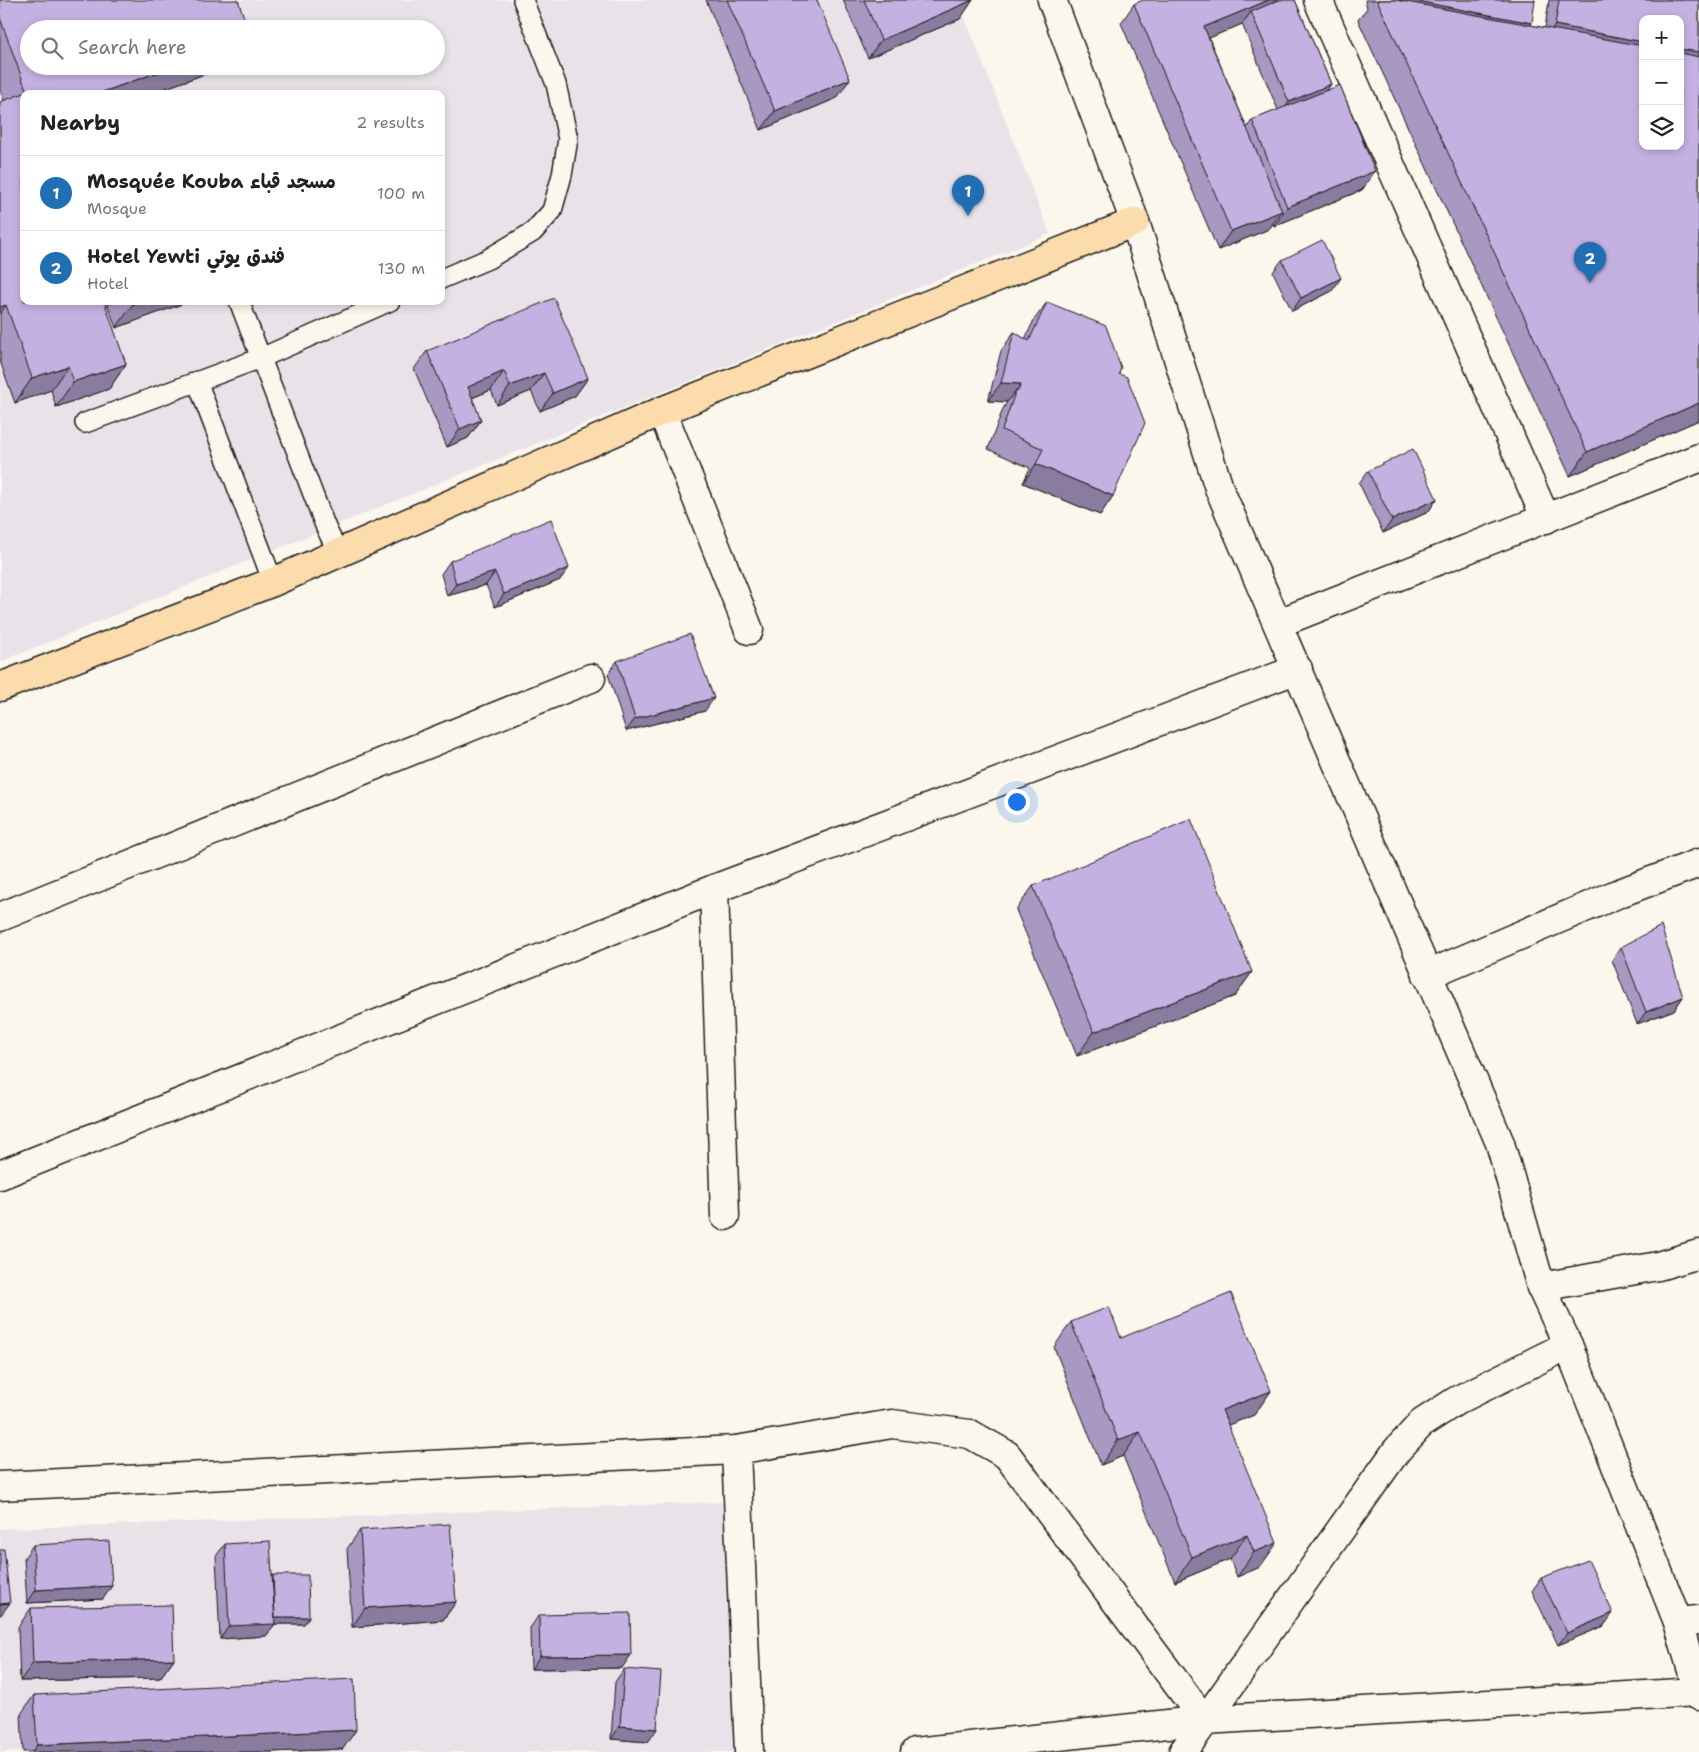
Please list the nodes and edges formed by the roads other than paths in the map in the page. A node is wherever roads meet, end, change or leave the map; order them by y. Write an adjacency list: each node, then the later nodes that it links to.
1 (523, 0): 5 (lane)
2 (1052, 0): 4 (street)
3 (1318, 0): 13 (street)
4 (1135, 222): 10 (main road); 16 (street)
5 (445, 277)
6 (241, 305): 8 (lane)
7 (381, 305): 8 (lane)
8 (262, 358): 9 (lane); 14 (lane)
9 (197, 381): 11 (lane); 15 (lane)
10 (662, 411): 14 (main road); 17 (street)
11 (85, 424)
12 (1699, 458): 13 (street)
13 (1546, 519): 16 (street)
14 (338, 552): 15 (main road)
15 (273, 582): 20 (main road)
16 (1279, 624): 18 (street)
17 (749, 630)
18 (1298, 669): 22 (street); 24 (street)
19 (592, 678): 23 (street)
20 (0, 687)
21 (1699, 863): 24 (street)
22 (714, 889): 25 (street); 26 (street)
23 (0, 917)
24 (1428, 975): 28 (street)
25 (0, 1175)
26 (725, 1216)
27 (1699, 1254): 28 (street)
28 (1541, 1287): 29 (street)
29 (1568, 1345): 32 (street); 34 (street)
30 (736, 1450): 31 (street); 34 (street); 35 (street)
31 (0, 1486)
32 (1688, 1621): 33 (street)
33 (1699, 1694): 34 (street)
34 (1204, 1720): 36 (street); 37 (street)
35 (749, 1752)
36 (915, 1752)
37 (1183, 1752)

